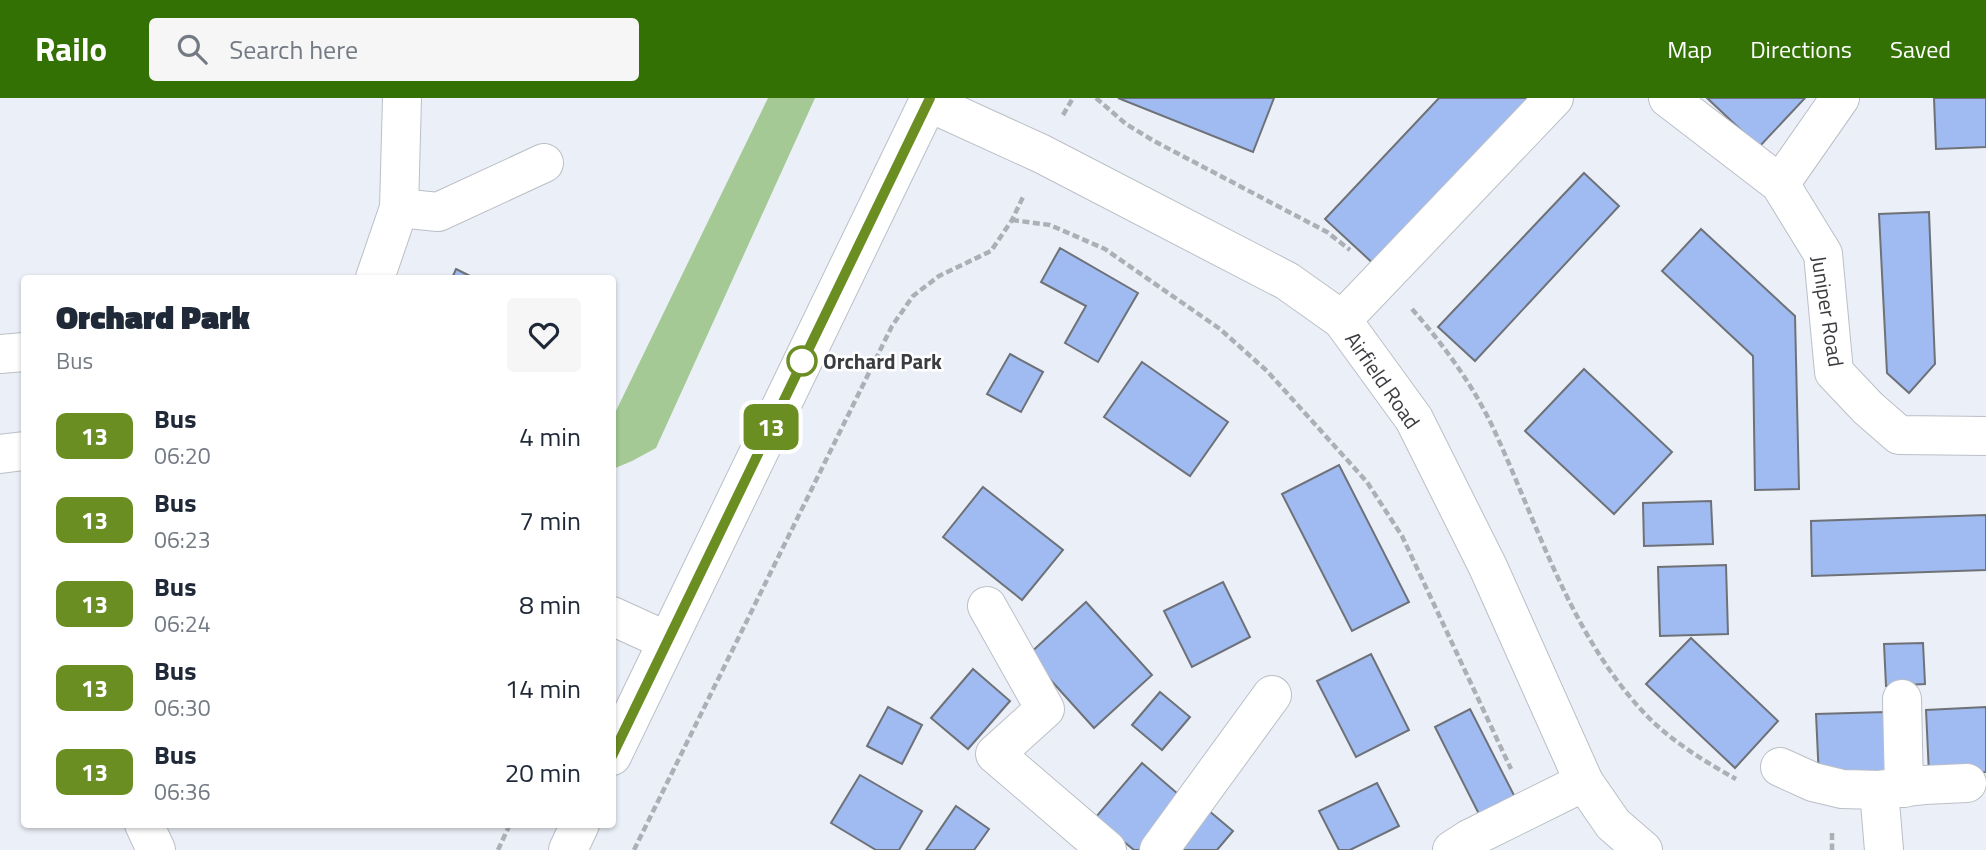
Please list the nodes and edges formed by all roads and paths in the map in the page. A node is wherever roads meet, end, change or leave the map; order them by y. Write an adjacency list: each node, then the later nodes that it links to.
1 (402, 98): 12 (street)
2 (1073, 98): 8 (path)
3 (1096, 98): 15 (path)
4 (1553, 98): 15 (street)
5 (1668, 98): 10 (street, Juniper Road)
6 (1840, 98): 10 (street)
7 (929, 100): 16 (street, Airfield Road); 24 (street)
8 (1065, 113)
9 (544, 163): 12 (street)
10 (1780, 184): 19 (street, Juniper Road)
11 (1028, 187): 13 (path)
12 (399, 208): 14 (street)
13 (1012, 220): 33 (path); 40 (path)
14 (376, 275)
15 (1383, 276): 16 (street); 29 (path)
16 (1342, 320): 30 (street, Airfield Road)
17 (21, 352): 18 (street)
18 (0, 354)
19 (1986, 436)
20 (21, 451): 21 (street)
21 (0, 454)
22 (987, 606): 41 (street)
23 (616, 618): 24 (street)
24 (667, 640): 27 (street)
25 (1272, 695): 42 (street)
26 (1902, 699): 32 (street)
27 (616, 748)
28 (1780, 767): 32 (street)
29 (1739, 781)
30 (1584, 782): 33 (street); 44 (street, Airfield Road)
31 (1967, 783): 32 (street)
32 (1891, 789): 45 (street)
33 (1531, 809): 43 (street)
34 (146, 828): 37 (street)
35 (508, 828): 38 (path)
36 (578, 828): 39 (street)
37 (156, 850)
38 (498, 850)
39 (568, 850)
40 (634, 850)
41 (1107, 850)
42 (1159, 850)
43 (1452, 850)
44 (1643, 850)
45 (1884, 850)

